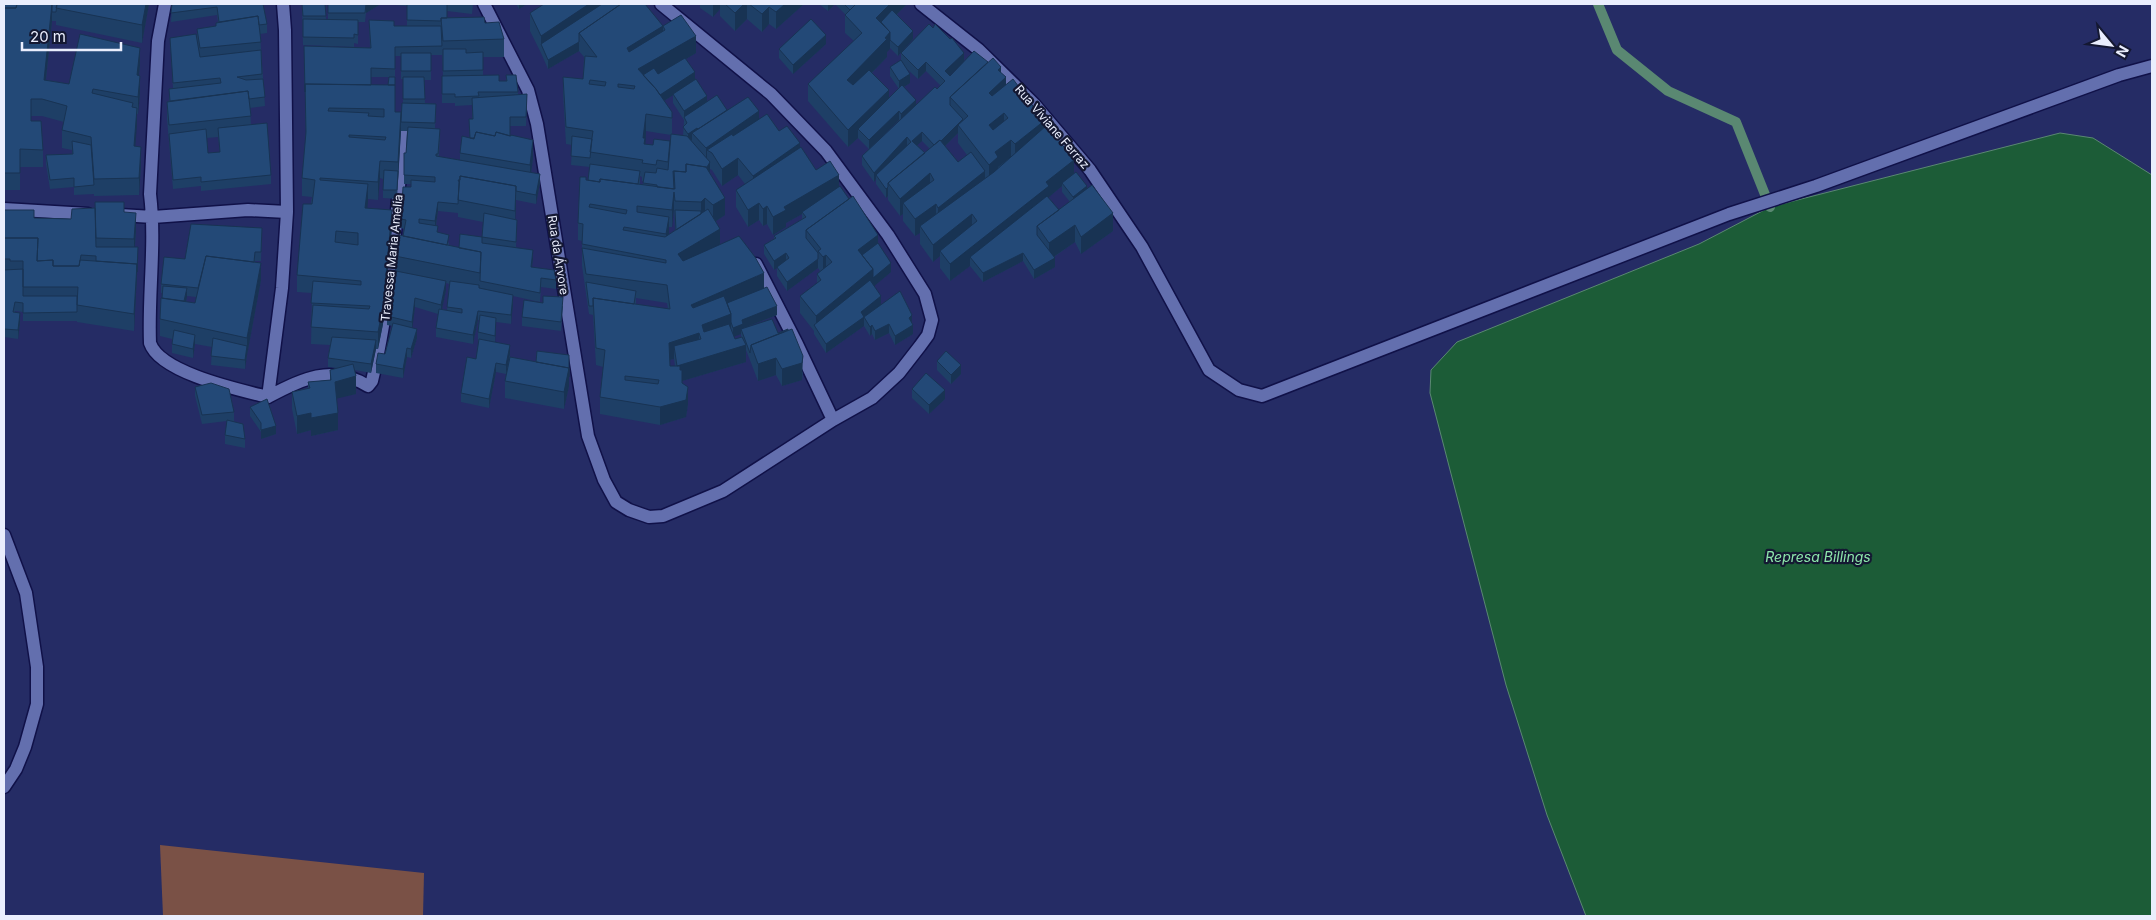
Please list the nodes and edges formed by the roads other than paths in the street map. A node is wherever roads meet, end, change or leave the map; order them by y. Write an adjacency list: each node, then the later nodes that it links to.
1 (165, 4): 10 (street)
2 (283, 4): 9 (street)
3 (484, 4): 13 (street, Rua da Árvore)
4 (661, 4): 13 (street)
5 (921, 4): 6 (street, Rua Viviane Ferraz)
6 (2152, 66)
7 (404, 134): 12 (street, Travessa Maria Amelia)
8 (4, 209): 10 (street)
9 (288, 212): 10 (street); 12 (street)
10 (153, 217): 12 (street)
11 (755, 262): 13 (street)
12 (268, 397)
13 (833, 420)
14 (4, 536): 15 (street)
15 (4, 787)

